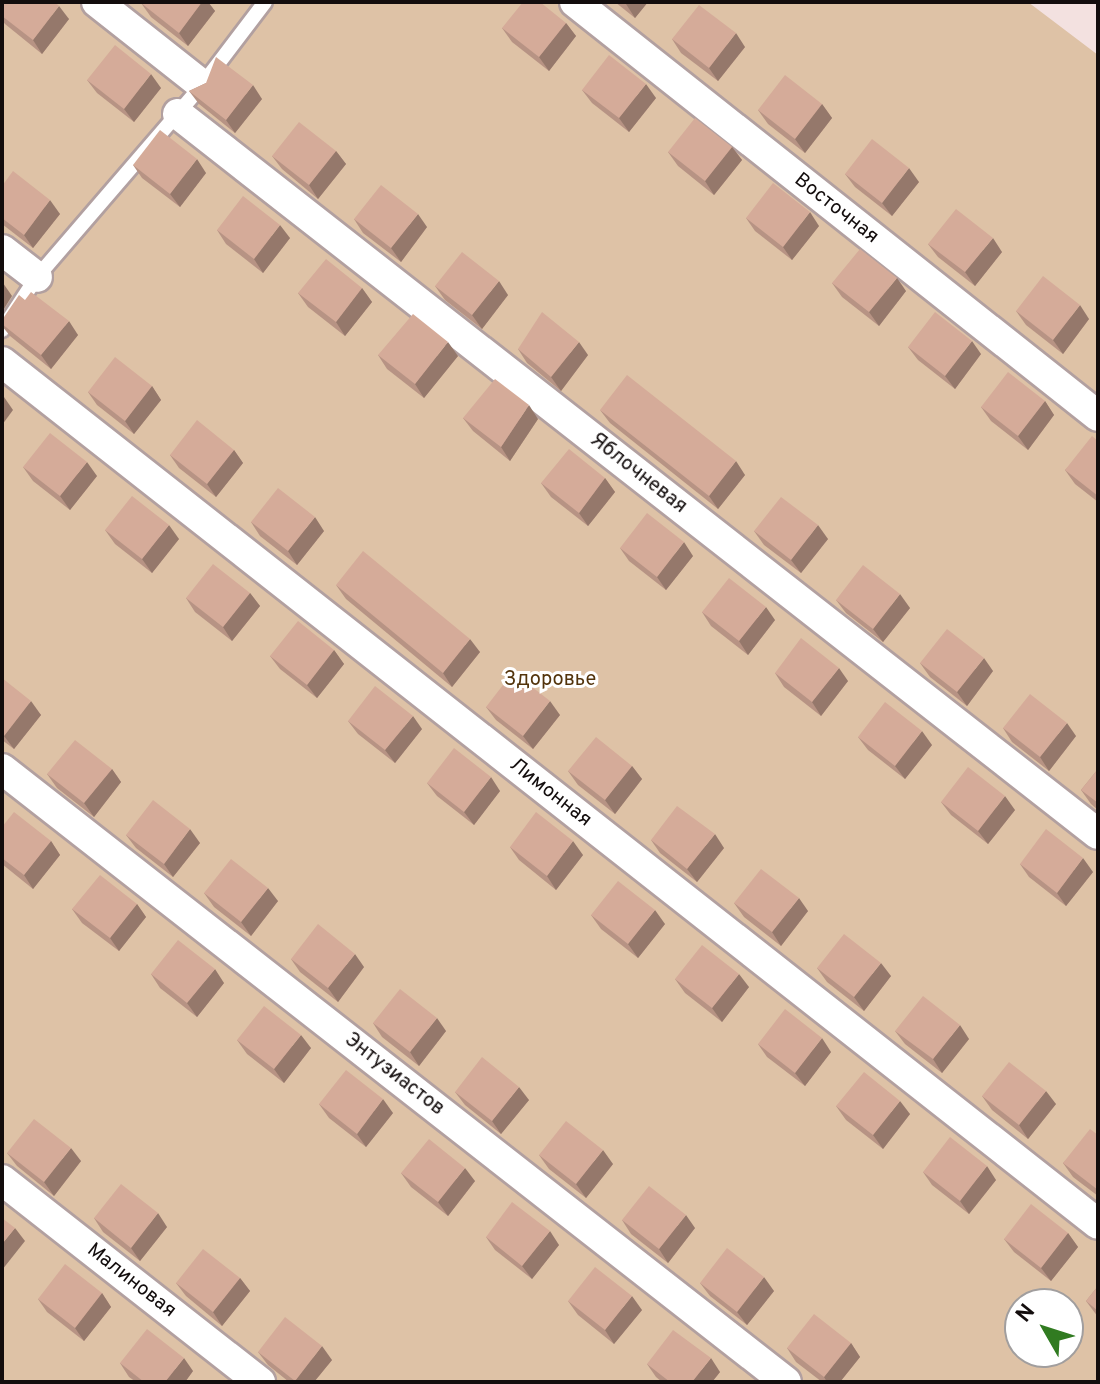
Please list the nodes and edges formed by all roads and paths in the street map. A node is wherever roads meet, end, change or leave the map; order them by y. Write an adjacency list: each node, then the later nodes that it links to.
1 (97, 2): 4 (street)
2 (265, 2): 4 (lane)
3 (575, 2): 10 (street, Восточная)
4 (202, 85): 5 (lane)
5 (178, 114): 7 (lane); 12 (street, Яблочневая)
6 (2, 250): 7 (street)
7 (37, 277): 8 (lane)
8 (2, 330)
9 (2, 362): 14 (street, Лимонная)
10 (1098, 416)
11 (2, 769): 16 (street, Энтузиастов)
12 (1098, 834)
13 (2, 1180): 15 (street, Малиновая)
14 (1098, 1224)
15 (260, 1382)
16 (786, 1382)

